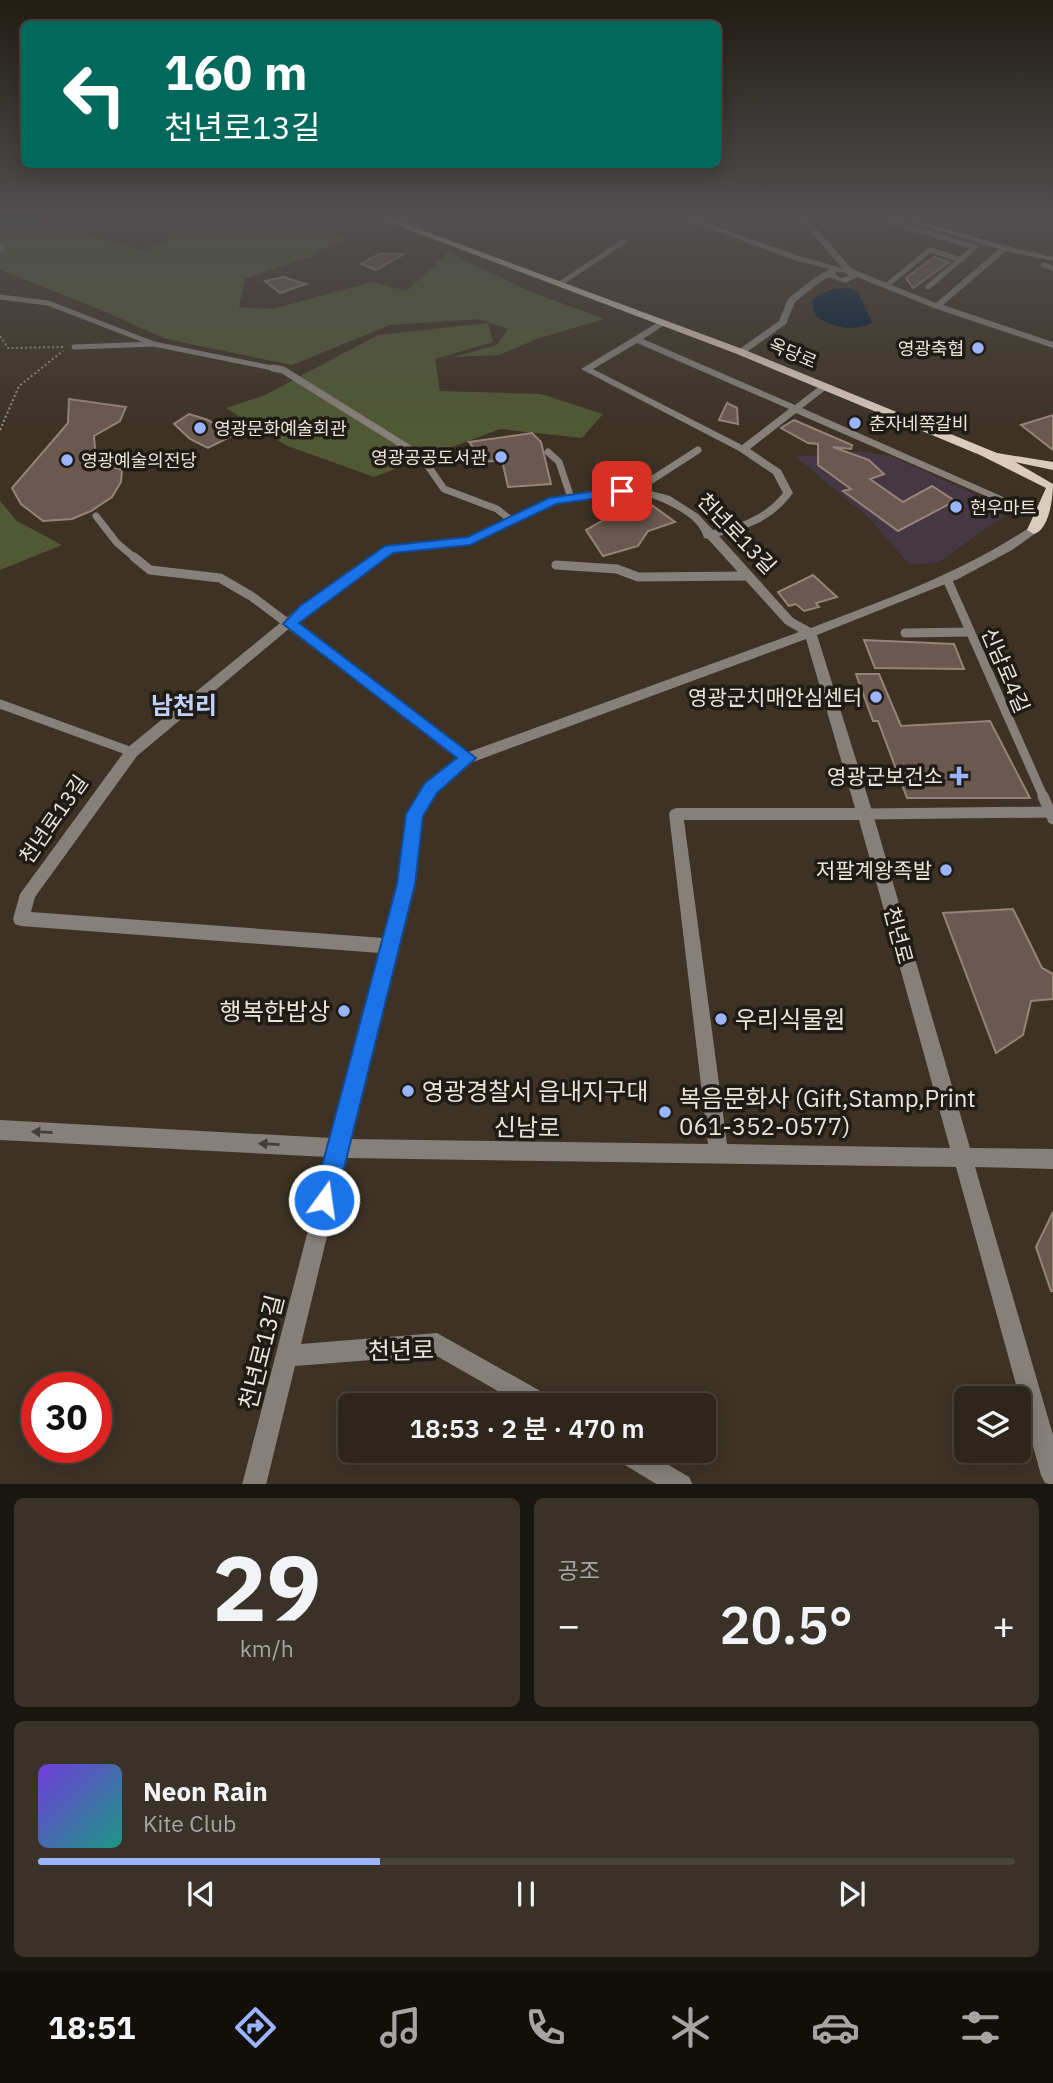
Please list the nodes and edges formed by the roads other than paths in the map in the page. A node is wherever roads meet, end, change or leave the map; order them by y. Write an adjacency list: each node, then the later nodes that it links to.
1 (578, 289): 7 (main road, 옥당로)
2 (895, 289): 6 (street)
3 (956, 289): 6 (street)
4 (805, 290): 12 (street)
5 (0, 297): 9 (lane)
6 (937, 306): 10 (street)
7 (665, 322): 8 (street); 12 (main road, 옥당로)
8 (636, 339): 14 (street); 16 (street)
9 (154, 344): 11 (lane); 24 (lane)
10 (1053, 345)
11 (74, 347)
12 (741, 352): 13 (main road, 옥당로)
13 (824, 387): 14 (street); 18 (main road, 옥당로)
14 (798, 408): 16 (street); 25 (street)
15 (698, 450): 21 (lane)
16 (743, 450): 26 (street)
17 (548, 452): 22 (lane)
18 (985, 453): 19 (main road); 20 (main road)
19 (1053, 467): 20 (main road)
20 (1050, 488): 25 (main road)
21 (636, 490): 22 (street, 천년로13길); 26 (street, 천년로13길)
22 (571, 498): 24 (street, 천년로13길)
23 (96, 516): 30 (lane)
24 (512, 521): 30 (street, 천년로13길)
25 (1042, 521): 29 (street)
26 (708, 535): 28 (street, 천년로13길)
27 (556, 565): 28 (lane)
28 (747, 576): 32 (street, 천년로13길)
29 (947, 579): 31 (lane, 신남로4길); 32 (street)
30 (290, 624): 35 (street, 천년로13길); 36 (lane)
31 (970, 632): 33 (lane); 38 (lane, 신남로4길)
32 (810, 633): 36 (street, 천년로13길); 37 (street, 천년로)
33 (905, 633)
34 (0, 704): 35 (lane)
35 (132, 752): 39 (street, 천년로13길)
36 (468, 758): 39 (street, 천년로13길)
37 (866, 814): 38 (lane); 42 (street); 44 (street, 천년로)
38 (1052, 815)
39 (390, 946): 41 (street, 천년로13길)
40 (0, 1130): 41 (street, 신남로, one-way to 40)
41 (337, 1147): 42 (street, 신남로); 45 (street, 천년로13길)
42 (719, 1155): 44 (street, 신남로)
43 (1053, 1159): 44 (street, 신남로)
44 (961, 1160): 48 (street, 천년로)
45 (286, 1356): 46 (street, 천년로); 49 (street, 천년로13길)
46 (522, 1393)
47 (643, 1463): 50 (street)
48 (1053, 1475)
49 (254, 1484)
50 (679, 1484)

